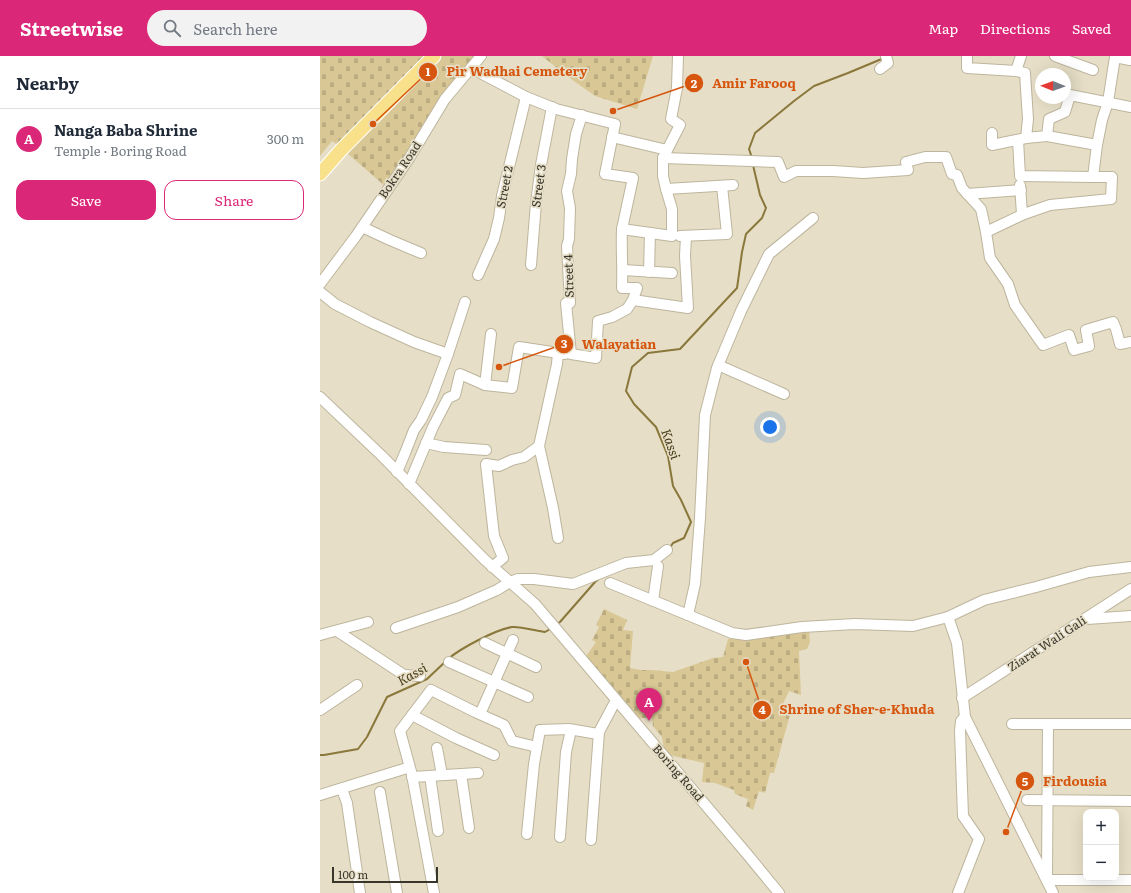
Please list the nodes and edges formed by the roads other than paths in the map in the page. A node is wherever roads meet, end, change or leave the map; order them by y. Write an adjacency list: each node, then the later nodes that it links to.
1 (434, 56): 22 (main road)
2 (481, 56): 8 (street, Bokra Road)
3 (678, 56): 21 (street)
4 (967, 56): 10 (street)
5 (1021, 56): 10 (street)
6 (1055, 56): 9 (street)
7 (1130, 59): 12 (street)
8 (471, 68): 11 (street); 32 (street, Bokra Road)
9 (1093, 70)
10 (1016, 71): 19 (street)
11 (526, 97): 13 (street); 43 (street, Street 2)
12 (1108, 102): 14 (street); 17 (street); 20 (street)
13 (552, 107): 15 (street); 39 (street, Street 3)
14 (1131, 107)
15 (582, 115): 18 (street); 52 (street, Street 4)
16 (992, 133): 19 (street)
17 (1047, 136): 19 (street); 20 (street)
18 (612, 137): 21 (street); 33 (street)
19 (1022, 139): 23 (street)
20 (1097, 145): 24 (street)
21 (665, 154): 27 (street); 29 (street)
22 (320, 174)
23 (1020, 176): 24 (street); 28 (street)
24 (1093, 176): 30 (street)
25 (733, 185): 26 (street)
26 (722, 186): 27 (street); 37 (street)
27 (666, 189): 36 (street)
28 (1021, 190): 29 (street); 30 (street)
29 (967, 194): 34 (street)
30 (1022, 214): 34 (street)
31 (813, 218): 53 (street)
32 (362, 227): 38 (street); 44 (street, Bokra Road)
33 (622, 229): 35 (street); 40 (street)
34 (986, 232): 49 (street)
35 (650, 233): 36 (street); 41 (street)
36 (672, 236): 37 (street)
37 (686, 236): 46 (street)
38 (421, 253)
39 (531, 265)
40 (622, 270): 41 (street); 46 (street)
41 (649, 272): 42 (street)
42 (672, 273)
43 (478, 275)
44 (320, 284)
45 (320, 292): 51 (street)
46 (633, 300): 52 (street)
47 (465, 302): 51 (street)
48 (491, 334): 54 (street)
49 (1131, 342)
50 (558, 353): 52 (street); 54 (street); 58 (street)
51 (448, 354): 60 (street)
52 (570, 354)
53 (718, 365): 55 (street); 71 (street)
54 (485, 385): 57 (street)
55 (784, 394)
56 (320, 397): 60 (street, Boring Road)
57 (426, 442): 59 (street); 61 (street)
58 (539, 446): 62 (street); 65 (street)
59 (486, 450)
60 (397, 472): 61 (street, Boring Road)
61 (409, 484): 65 (street, Boring Road)
62 (558, 538)
63 (667, 550): 67 (street)
64 (658, 566): 70 (street)
65 (492, 567): 67 (street, Boring Road)
66 (1131, 567): 73 (street)
67 (510, 582): 76 (street); 89 (street, Boring Road)
68 (610, 583): 70 (street)
69 (1131, 588): 74 (street, Ziarat Wali Gali)
70 (653, 601): 71 (street)
71 (688, 615): 73 (street)
72 (1131, 616): 74 (street)
73 (948, 617): 88 (street)
74 (1085, 619): 88 (street, Ziarat Wali Gali)
75 (368, 622): 77 (street)
76 (396, 628)
77 (337, 630): 78 (street); 84 (street)
78 (320, 635)
79 (513, 640): 81 (street)
80 (485, 643): 81 (street)
81 (507, 654): 83 (street); 85 (street)
82 (449, 662): 85 (street)
83 (536, 667)
84 (420, 676)
85 (495, 682): 87 (street); 91 (street)
86 (357, 686): 90 (street)
87 (528, 697)
88 (962, 698): 93 (street)
89 (616, 700): 98 (street); 123 (street, Boring Road)
90 (320, 710)
91 (480, 714): 92 (street); 99 (street)
92 (412, 715): 101 (street); 103 (street)
93 (965, 717): 118 (street); 124 (street)
94 (1012, 724): 95 (street)
95 (1048, 724): 96 (street); 111 (street)
96 (1131, 724)
97 (571, 730): 98 (street); 99 (street); 116 (street)
98 (598, 734): 117 (street)
99 (537, 747): 115 (street)
100 (437, 748): 105 (street)
101 (494, 755)
102 (478, 772): 104 (street)
103 (410, 773): 106 (street); 107 (street); 122 (street)
104 (462, 774): 105 (street); 113 (street)
105 (442, 775): 106 (street)
106 (430, 776): 114 (street)
107 (342, 788): 109 (street); 120 (street)
108 (380, 792): 121 (street)
109 (320, 795)
110 (1026, 800): 111 (street)
111 (1047, 800): 112 (street); 118 (street)
112 (1131, 801)
113 (469, 828)
114 (438, 831)
115 (527, 834)
116 (560, 837)
117 (591, 840)
118 (1047, 880): 119 (street); 125 (street)
119 (1131, 880)
120 (360, 893)
121 (397, 893)
122 (434, 893)
123 (779, 893)
124 (958, 893)
125 (1053, 893)

